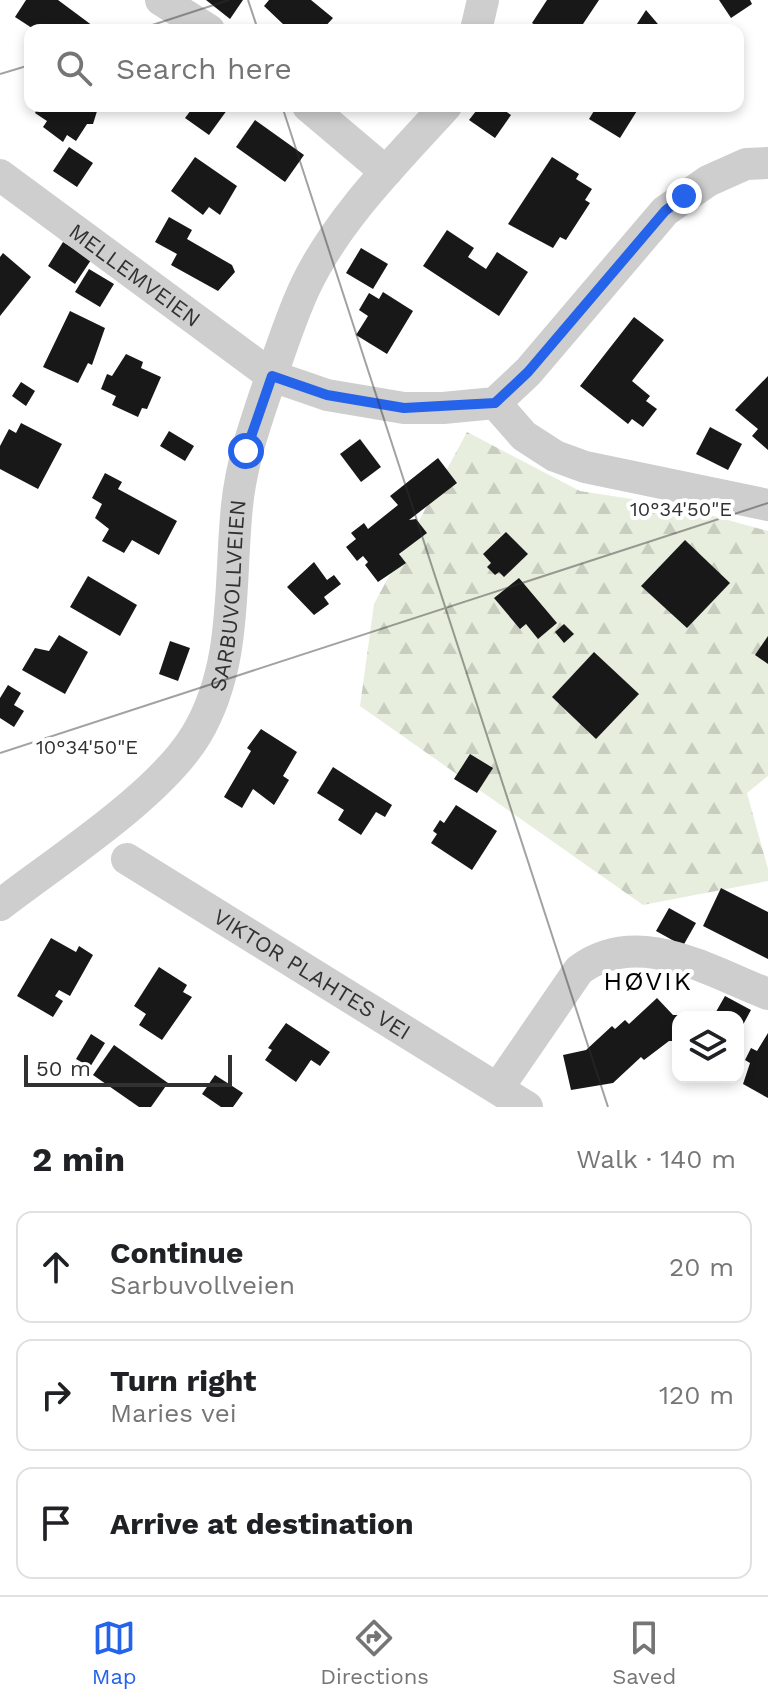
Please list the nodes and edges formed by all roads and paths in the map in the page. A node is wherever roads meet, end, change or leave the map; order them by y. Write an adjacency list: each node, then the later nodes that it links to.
1 (161, 0): 3 (street)
2 (483, 0): 4 (street)
3 (199, 24)
4 (477, 24)
5 (315, 112): 8 (street)
6 (441, 112): 8 (street, SARBUVOLLVEIEN)
7 (768, 163): 11 (street)
8 (386, 172): 10 (street, SARBUVOLLVEIEN)
9 (0, 175): 10 (street, MELLEMVEIEN)
10 (272, 376): 11 (street, MELLEMVEIEN); 14 (street, SARBUVOLLVEIEN)
11 (495, 403): 12 (street)
12 (768, 505)
13 (127, 859): 16 (street, VIKTOR PLAHTES VEI)
14 (0, 905)
15 (768, 994): 16 (street)
16 (498, 1088): 17 (street, VIKTOR PLAHTES VEI)
17 (527, 1107)

